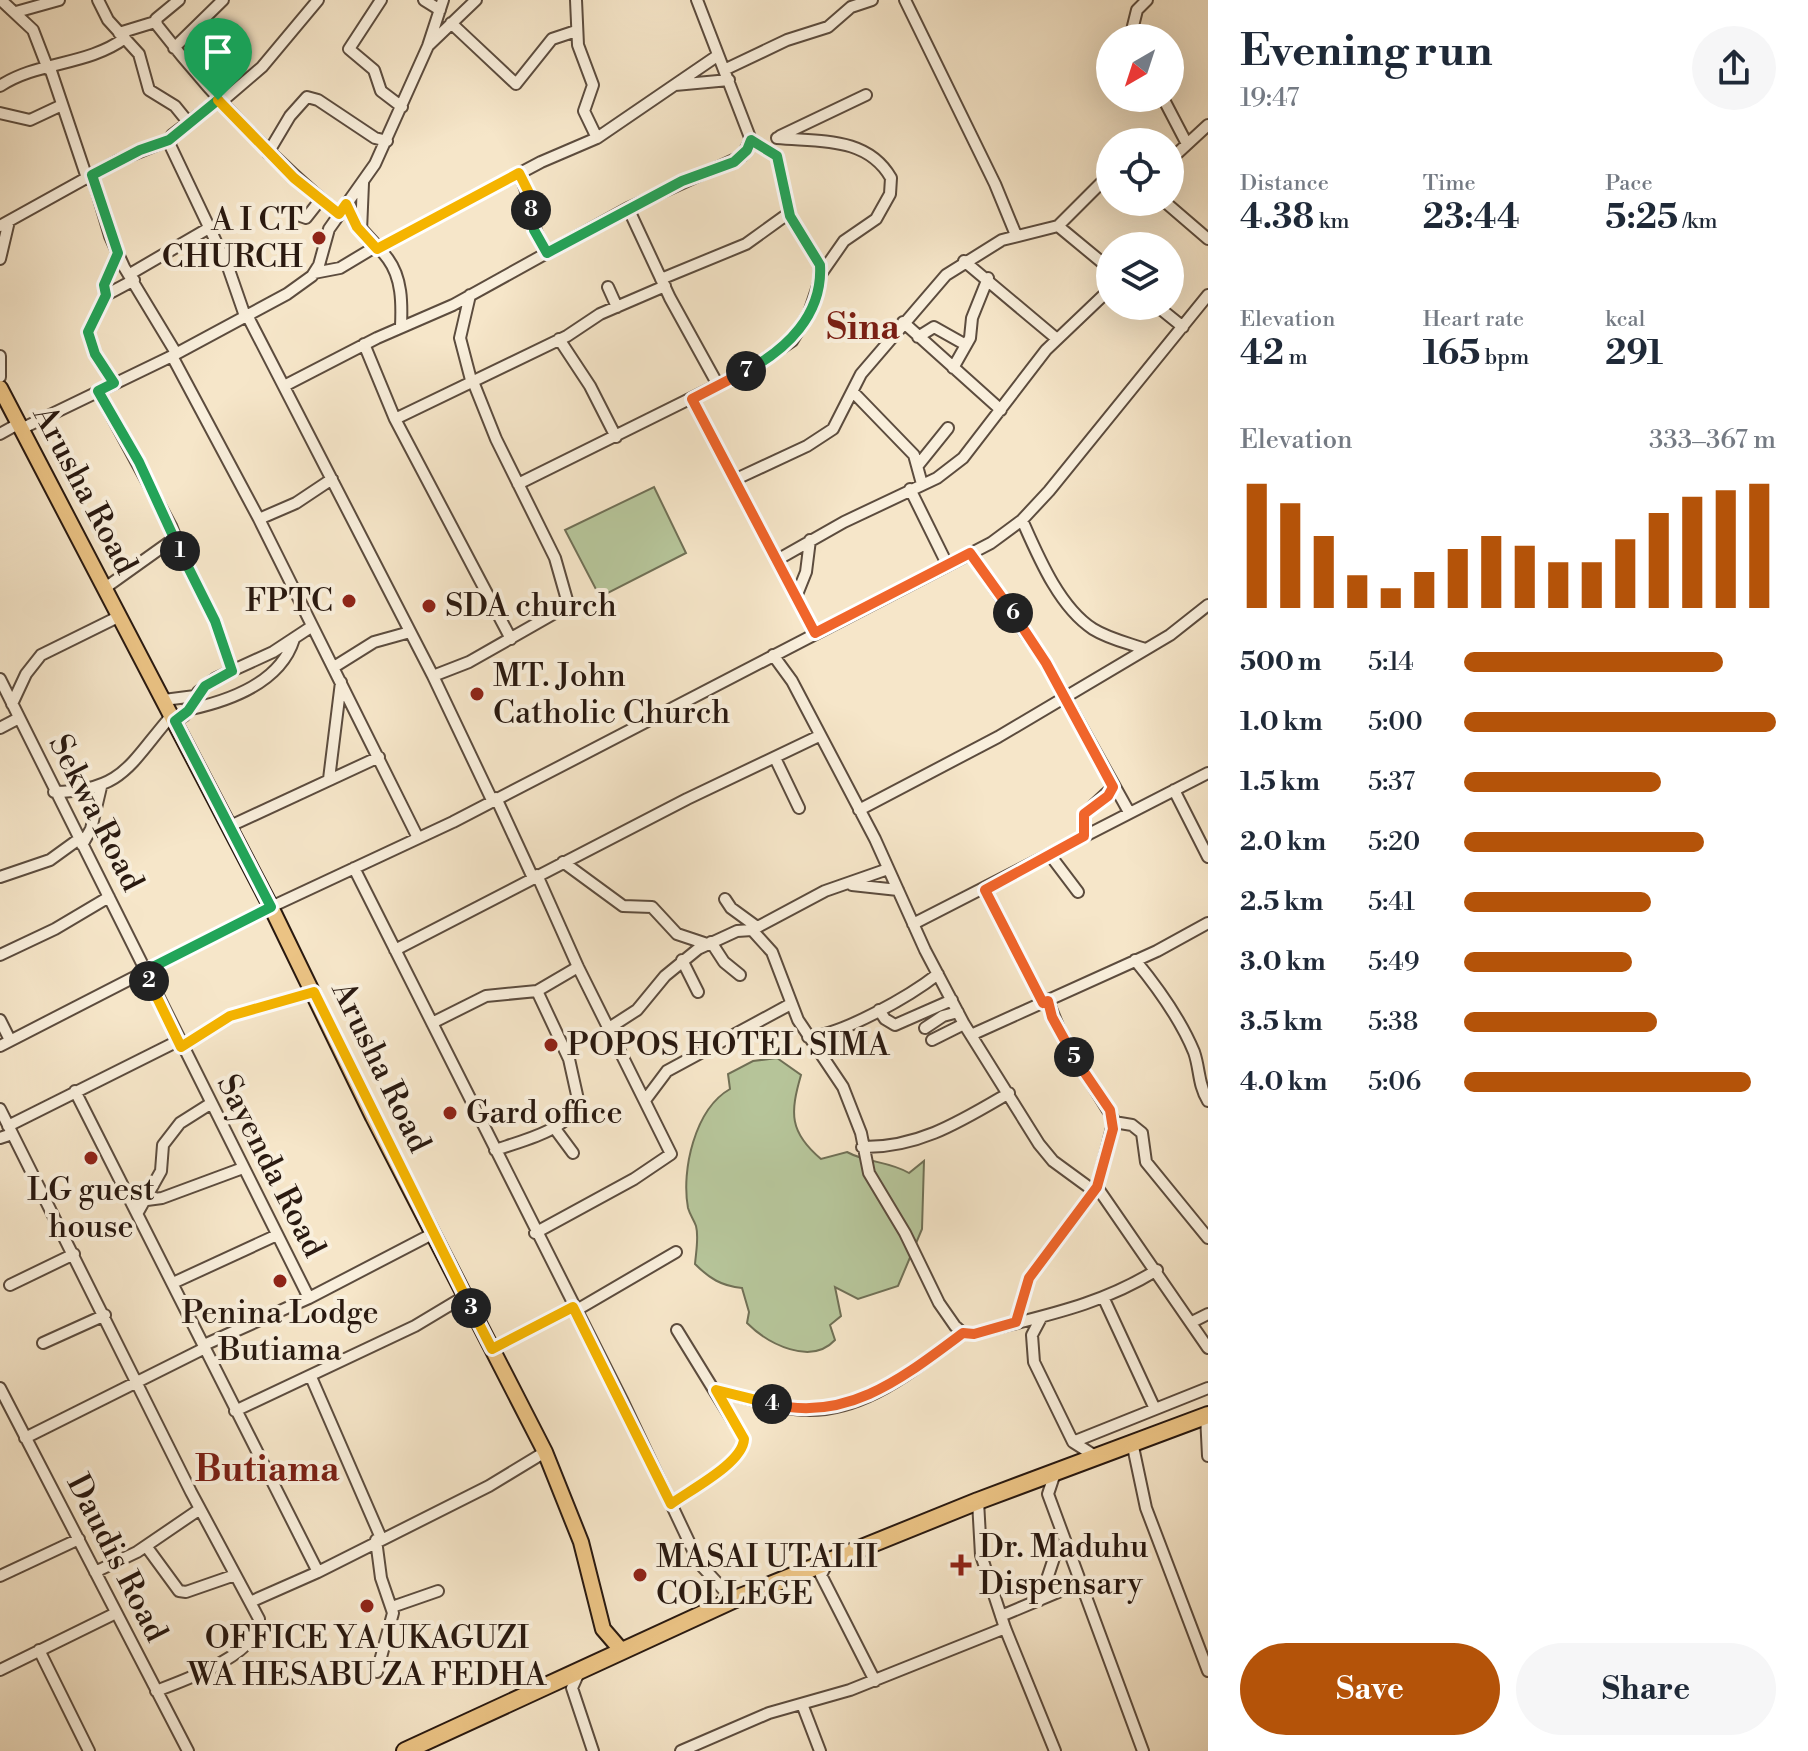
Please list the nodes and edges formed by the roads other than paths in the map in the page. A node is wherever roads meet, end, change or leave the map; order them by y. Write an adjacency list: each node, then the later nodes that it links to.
1 (1, 0): 16 (street)
2 (59, 0): 16 (street)
3 (98, 0): 21 (street)
4 (179, 0): 17 (street)
5 (223, 0): 23 (street)
6 (318, 0): 30 (street)
7 (381, 0): 32 (street)
8 (424, 0): 15 (street)
9 (476, 0): 18 (street)
10 (576, 0): 20 (street)
11 (697, 0): 24 (street)
12 (872, 0): 26 (street)
13 (905, 0): 60 (street)
14 (1147, 0): 19 (street)
15 (442, 5): 22 (street)
16 (16, 12): 25 (street)
17 (155, 22): 21 (street); 23 (street)
18 (451, 23): 20 (street); 22 (street)
19 (1134, 24)
20 (576, 31): 37 (street)
21 (122, 36): 25 (street); 35 (street)
22 (428, 46): 32 (street)
23 (174, 48): 30 (street)
24 (717, 56): 26 (street); 27 (street)
25 (49, 69): 28 (street); 31 (street)
26 (726, 75): 27 (street); 40 (street)
27 (674, 85): 37 (street)
28 (0, 86)
29 (866, 95): 38 (street)
30 (219, 102): 35 (street); 45 (street)
31 (62, 105): 34 (street); 47 (street)
32 (402, 107): 41 (street)
33 (1170, 112): 42 (street)
34 (0, 113)
35 (188, 122): 39 (street)
36 (1208, 125): 42 (street)
37 (597, 138): 46 (street)
38 (777, 138): 43 (street); 69 (street)
39 (169, 140): 47 (street); 58 (street)
40 (751, 140): 43 (street); 51 (street)
41 (387, 141): 45 (street); 48 (street)
42 (1187, 144): 44 (street)
43 (766, 147): 54 (street)
44 (1184, 147)
45 (268, 153): 50 (street)
46 (519, 173): 62 (street); 64 (street)
47 (90, 177): 56 (street); 63 (street)
48 (363, 183): 52 (street); 59 (street)
49 (1096, 188): 57 (street)
50 (321, 199): 52 (street); 53 (street)
51 (628, 208): 64 (street); 72 (street)
52 (343, 209): 59 (street); 68 (street)
53 (292, 213)
54 (789, 213): 69 (street); 72 (street)
55 (1181, 216): 61 (street)
56 (5, 224): 66 (street)
57 (1058, 226): 60 (street); 65 (street)
58 (209, 228): 70 (street); 79 (street)
59 (361, 231): 62 (street)
60 (1016, 235): 67 (street)
61 (1208, 239)
62 (376, 248): 68 (street); 82 (street)
63 (118, 253): 70 (street); 74 (street)
64 (547, 253): 75 (street)
65 (1096, 257)
66 (0, 259)
67 (964, 261): 71 (street); 81 (street)
68 (314, 273): 79 (street)
69 (821, 274): 96 (street)
70 (132, 277): 74 (street); 89 (street)
71 (988, 278): 86 (street); 88 (street)
72 (663, 283): 78 (street); 96 (street)
73 (608, 287): 78 (street)
74 (106, 295): 94 (street)
75 (470, 295): 82 (street); 93 (street)
76 (1208, 295): 83 (street)
77 (1096, 302): 86 (street)
78 (617, 307): 85 (street)
79 (246, 316): 89 (street); 95 (street)
80 (1174, 320): 83 (street)
81 (903, 322): 84 (street); 99 (street)
82 (401, 326): 87 (street)
83 (1183, 327): 114 (street)
84 (918, 337): 88 (street); 91 (street)
85 (559, 339): 93 (street); 106 (street)
86 (1057, 339): 101 (street)
87 (364, 344): 95 (street); 102 (street)
88 (966, 345): 91 (street)
89 (174, 354): 94 (street); 113 (street)
90 (0, 356): 92 (street)
91 (953, 368): 101 (street)
92 (0, 377)
93 (472, 380): 102 (street); 110 (street)
94 (114, 383): 98 (street)
95 (286, 385): 108 (street)
96 (718, 385): 100 (street)
97 (0, 388): 103 (main road, Arusha Road)
98 (98, 391): 103 (street); 115 (street)
99 (853, 392): 107 (street); 109 (street)
100 (692, 399): 106 (street); 109 (street)
101 (1001, 410): 111 (street)
102 (395, 419): 128 (street)
103 (19, 426): 105 (street); 120 (main road, Arusha Road)
104 (948, 428): 107 (street)
105 (0, 434)
106 (616, 437): 110 (street)
107 (919, 464): 111 (street)
108 (332, 479): 113 (street); 125 (street)
109 (734, 480): 118 (street)
110 (518, 484): 128 (street)
111 (922, 484): 112 (street)
112 (910, 489): 116 (street); 119 (street)
113 (259, 519): 124 (street)
114 (1022, 520): 117 (street); 129 (street)
115 (175, 538): 120 (street); 132 (street)
116 (810, 540): 118 (street); 121 (street)
117 (970, 553): 119 (street); 137 (street)
118 (777, 560): 121 (street)
119 (947, 564): 126 (street)
120 (105, 588): 123 (main road, Arusha Road)
121 (796, 597): 126 (street)
122 (1208, 605): 129 (street)
123 (120, 616): 138 (main road, Arusha Road); 139 (street)
124 (311, 627): 127 (street); 131 (street)
125 (410, 632): 131 (street); 133 (street)
126 (815, 633): 130 (street)
127 (294, 639): 132 (street); 140 (street)
128 (511, 639): 133 (street)
129 (1145, 649): 137 (street)
130 (773, 655): 144 (street); 153 (street)
131 (334, 667): 135 (street)
132 (232, 671): 136 (street)
133 (433, 676): 153 (street)
134 (0, 679): 139 (street, Sekwa Road)
135 (341, 681): 145 (street); 148 (street)
136 (195, 696): 138 (street); 140 (street)
137 (1064, 697): 150 (street); 155 (street)
138 (164, 700): 142 (main road, Arusha Road)
139 (12, 704): 141 (street, Sekwa Road)
140 (191, 709): 142 (street)
141 (19, 718): 143 (street); 152 (street, Sekwa Road)
142 (174, 718): 149 (street); 157 (main road, Arusha Road)
143 (0, 728)
144 (819, 736): 146 (street); 155 (street)
145 (379, 757): 148 (street); 159 (street)
146 (775, 758): 154 (street); 163 (street)
147 (1208, 773): 151 (street)
148 (329, 779): 157 (street)
149 (101, 787): 152 (street); 160 (street)
150 (1113, 787): 156 (street); 158 (street)
151 (1174, 790): 156 (street); 161 (street)
152 (54, 792): 160 (street, Sekwa Road)
153 (494, 799): 159 (street); 166 (street)
154 (799, 808)
155 (859, 810): 165 (street)
156 (1129, 812): 158 (street)
157 (228, 827): 174 (main road, Arusha Road)
158 (1084, 836): 162 (street)
159 (418, 838): 164 (street)
160 (80, 842): 167 (street); 172 (street, Sekwa Road)
161 (1207, 852)
162 (1050, 855): 170 (street); 171 (street)
163 (563, 862): 166 (street); 178 (street)
164 (354, 868): 174 (street); 179 (street)
165 (888, 869): 168 (street); 169 (street)
166 (535, 876): 179 (street); 183 (street)
167 (0, 877)
168 (847, 885): 169 (street); 177 (street)
169 (898, 890): 176 (street)
170 (985, 890): 176 (street); 191 (street)
171 (1078, 892)
172 (109, 897): 180 (street); 184 (street, Sekwa Road)
173 (725, 899): 177 (street)
174 (271, 907): 184 (street); 188 (main road, Arusha Road)
175 (1208, 923): 182 (street)
176 (913, 924): 185 (street)
177 (754, 928): 178 (street); 192 (street)
178 (709, 943): 181 (street); 186 (street)
179 (395, 950): 196 (street)
180 (0, 955)
181 (682, 960): 189 (street); 198 (street)
182 (1135, 960): 191 (street); 208 (street)
183 (578, 967): 187 (street); 198 (street)
184 (145, 971): 203 (street); 204 (street, Sayenda Road)
185 (938, 974): 190 (street); 193 (street)
186 (740, 975)
187 (537, 991): 196 (street); 212 (street)
188 (314, 992): 204 (street); 222 (main road, Arusha Road)
189 (698, 992)
190 (952, 1000): 193 (street); 194 (street)
191 (1046, 1002): 200 (street); 211 (street)
192 (789, 1005): 201 (street); 207 (street)
193 (879, 1010): 201 (street)
194 (958, 1012): 197 (street); 199 (street)
195 (0, 1020): 203 (street)
196 (432, 1023): 216 (street)
197 (964, 1024): 200 (street); 202 (street)
198 (609, 1028): 207 (street)
199 (925, 1028)
200 (971, 1035): 206 (street)
201 (808, 1037): 215 (street)
202 (932, 1040)
203 (5, 1043)
204 (180, 1044): 205 (street); 209 (street, Sayenda Road)
205 (75, 1091): 213 (street); 221 (street)
206 (1009, 1093): 215 (street); 219 (street)
207 (646, 1099): 223 (street)
208 (1208, 1101)
209 (210, 1104): 218 (street, Sayenda Road); 220 (street)
210 (0, 1109): 213 (street)
211 (1114, 1122): 219 (street); 225 (street)
212 (553, 1126): 216 (street); 217 (street)
213 (10, 1130): 214 (street); 227 (street)
214 (0, 1138)
215 (862, 1147): 241 (street)
216 (495, 1150): 223 (street)
217 (573, 1153)
218 (243, 1168): 220 (street); 224 (street, Sayenda Road)
219 (1096, 1189): 228 (street); 238 (street)
220 (147, 1200): 221 (street)
221 (138, 1212): 229 (street)
222 (434, 1233): 231 (main road, Arusha Road); 232 (street)
223 (535, 1233): 234 (street)
224 (277, 1235): 229 (street); 232 (street, Sayenda Road)
225 (1208, 1238)
226 (676, 1252): 234 (street)
227 (74, 1254): 230 (street); 236 (street)
228 (1157, 1270): 233 (street); 239 (street)
229 (173, 1283): 243 (street)
230 (10, 1285)
231 (465, 1296): 245 (main road, Arusha Road); 246 (street)
232 (309, 1298): 243 (street)
233 (1104, 1299): 237 (street); 252 (street)
234 (574, 1309): 245 (street); 263 (street)
235 (1208, 1314): 239 (street)
236 (105, 1315): 242 (street); 247 (street)
237 (1041, 1318): 238 (street); 256 (street)
238 (1016, 1322): 241 (street)
239 (1192, 1322): 244 (street)
240 (677, 1330): 250 (street)
241 (963, 1333): 250 (street)
242 (43, 1343)
243 (204, 1347): 247 (street); 253 (street)
244 (1208, 1348)
245 (492, 1349): 258 (main road, Arusha Road)
246 (311, 1377): 253 (street); 266 (street)
247 (138, 1380): 255 (street); 264 (street)
248 (0, 1388): 251 (street, Daudis Road)
249 (1208, 1388): 252 (street)
250 (716, 1390): 263 (street)
251 (3, 1400): 255 (street, Daudis Road)
252 (1155, 1409): 256 (street)
253 (235, 1411): 271 (street)
254 (1207, 1415): 257 (highway); 260 (street)
255 (25, 1438): 265 (street, Daudis Road)
256 (1073, 1442): 259 (street)
257 (1132, 1442): 259 (highway); 287 (street)
258 (545, 1452): 266 (street); 284 (main road, Arusha Road)
259 (1095, 1456): 261 (highway)
260 (1208, 1456)
261 (1055, 1473): 262 (highway); 267 (street)
262 (978, 1501): 269 (highway); 281 (street)
263 (671, 1504): 276 (street)
264 (200, 1509): 268 (street); 272 (street)
265 (79, 1539): 270 (street, Daudis Road); 273 (street)
266 (378, 1539): 271 (street); 279 (street)
267 (1066, 1543): 274 (street); 277 (street)
268 (146, 1546): 270 (street); 272 (street)
269 (829, 1560): 276 (highway); 289 (street)
270 (95, 1572): 280 (street, Daudis Road)
271 (318, 1572): 278 (street)
272 (235, 1575): 278 (street)
273 (0, 1576)
274 (1083, 1587): 277 (street); 299 (street)
275 (438, 1591): 279 (street)
276 (733, 1600): 284 (highway)
277 (1040, 1600): 281 (street)
278 (250, 1602): 290 (street)
279 (392, 1607): 288 (street)
280 (116, 1613): 283 (street); 290 (street, Daudis Road)
281 (1001, 1616): 282 (street)
282 (1005, 1628): 289 (street); 298 (street)
283 (39, 1650): 285 (street); 292 (street)
284 (622, 1651): 286 (highway)
285 (0, 1670)
286 (580, 1670): 294 (highway); 295 (street)
287 (1208, 1671)
288 (377, 1672)
289 (875, 1681): 291 (street)
290 (156, 1691): 293 (street, Daudis Road)
291 (802, 1704): 296 (street); 297 (street)
292 (89, 1751)
293 (188, 1751)
294 (405, 1751)
295 (593, 1751)
296 (681, 1751)
297 (820, 1751)
298 (1055, 1751)
299 (1143, 1751)

